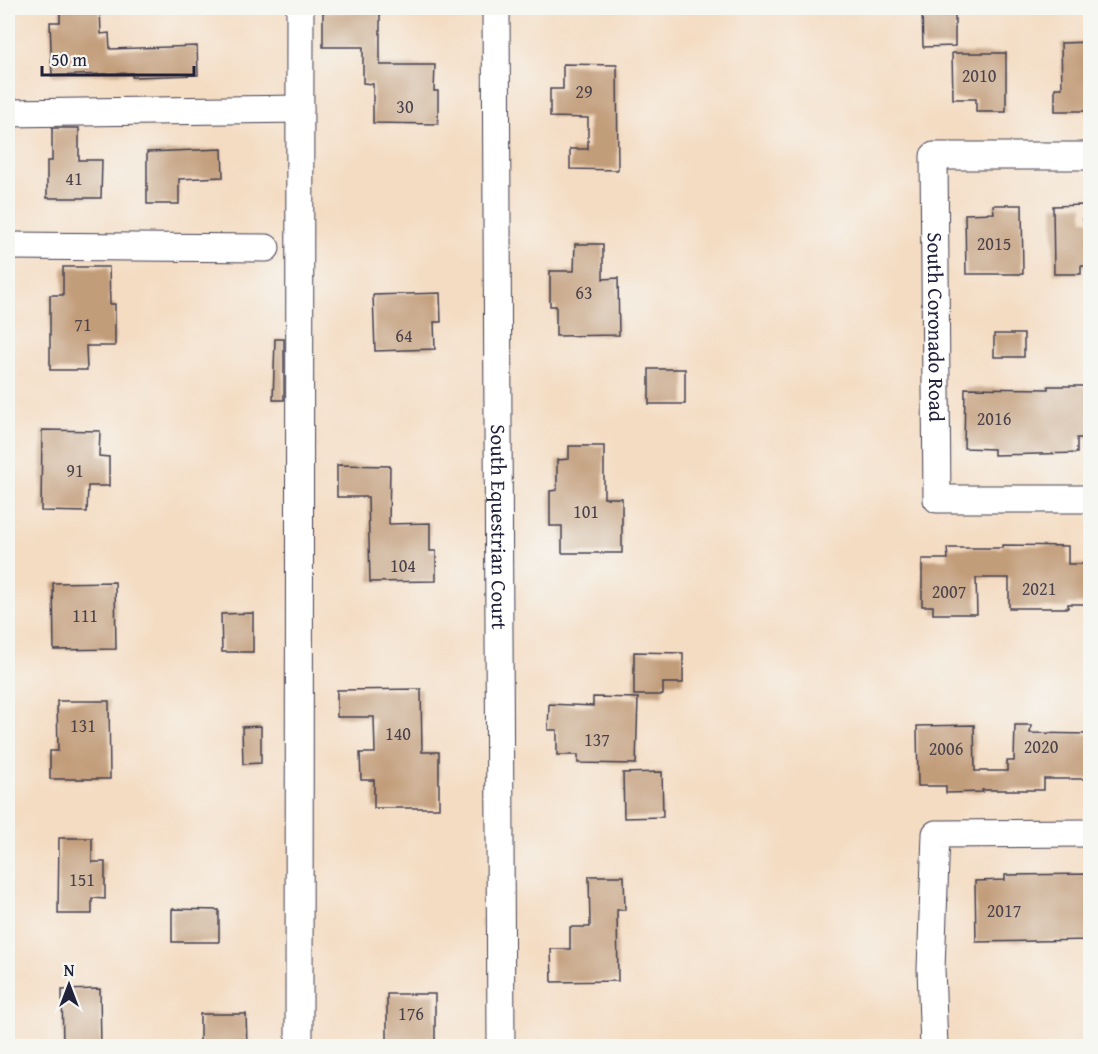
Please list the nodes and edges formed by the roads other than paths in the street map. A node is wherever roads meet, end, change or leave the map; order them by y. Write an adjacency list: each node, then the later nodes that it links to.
1 (300, 8): 3 (street)
2 (496, 8): 11 (street, South Equestrian Court)
3 (300, 109): 4 (street); 10 (street)
4 (8, 113)
5 (1090, 156): 8 (street, South Coronado Road)
6 (8, 246): 7 (street)
7 (266, 248)
8 (1090, 499)
9 (1090, 833): 12 (street)
10 (299, 1047)
11 (501, 1047)
12 (934, 1047)

